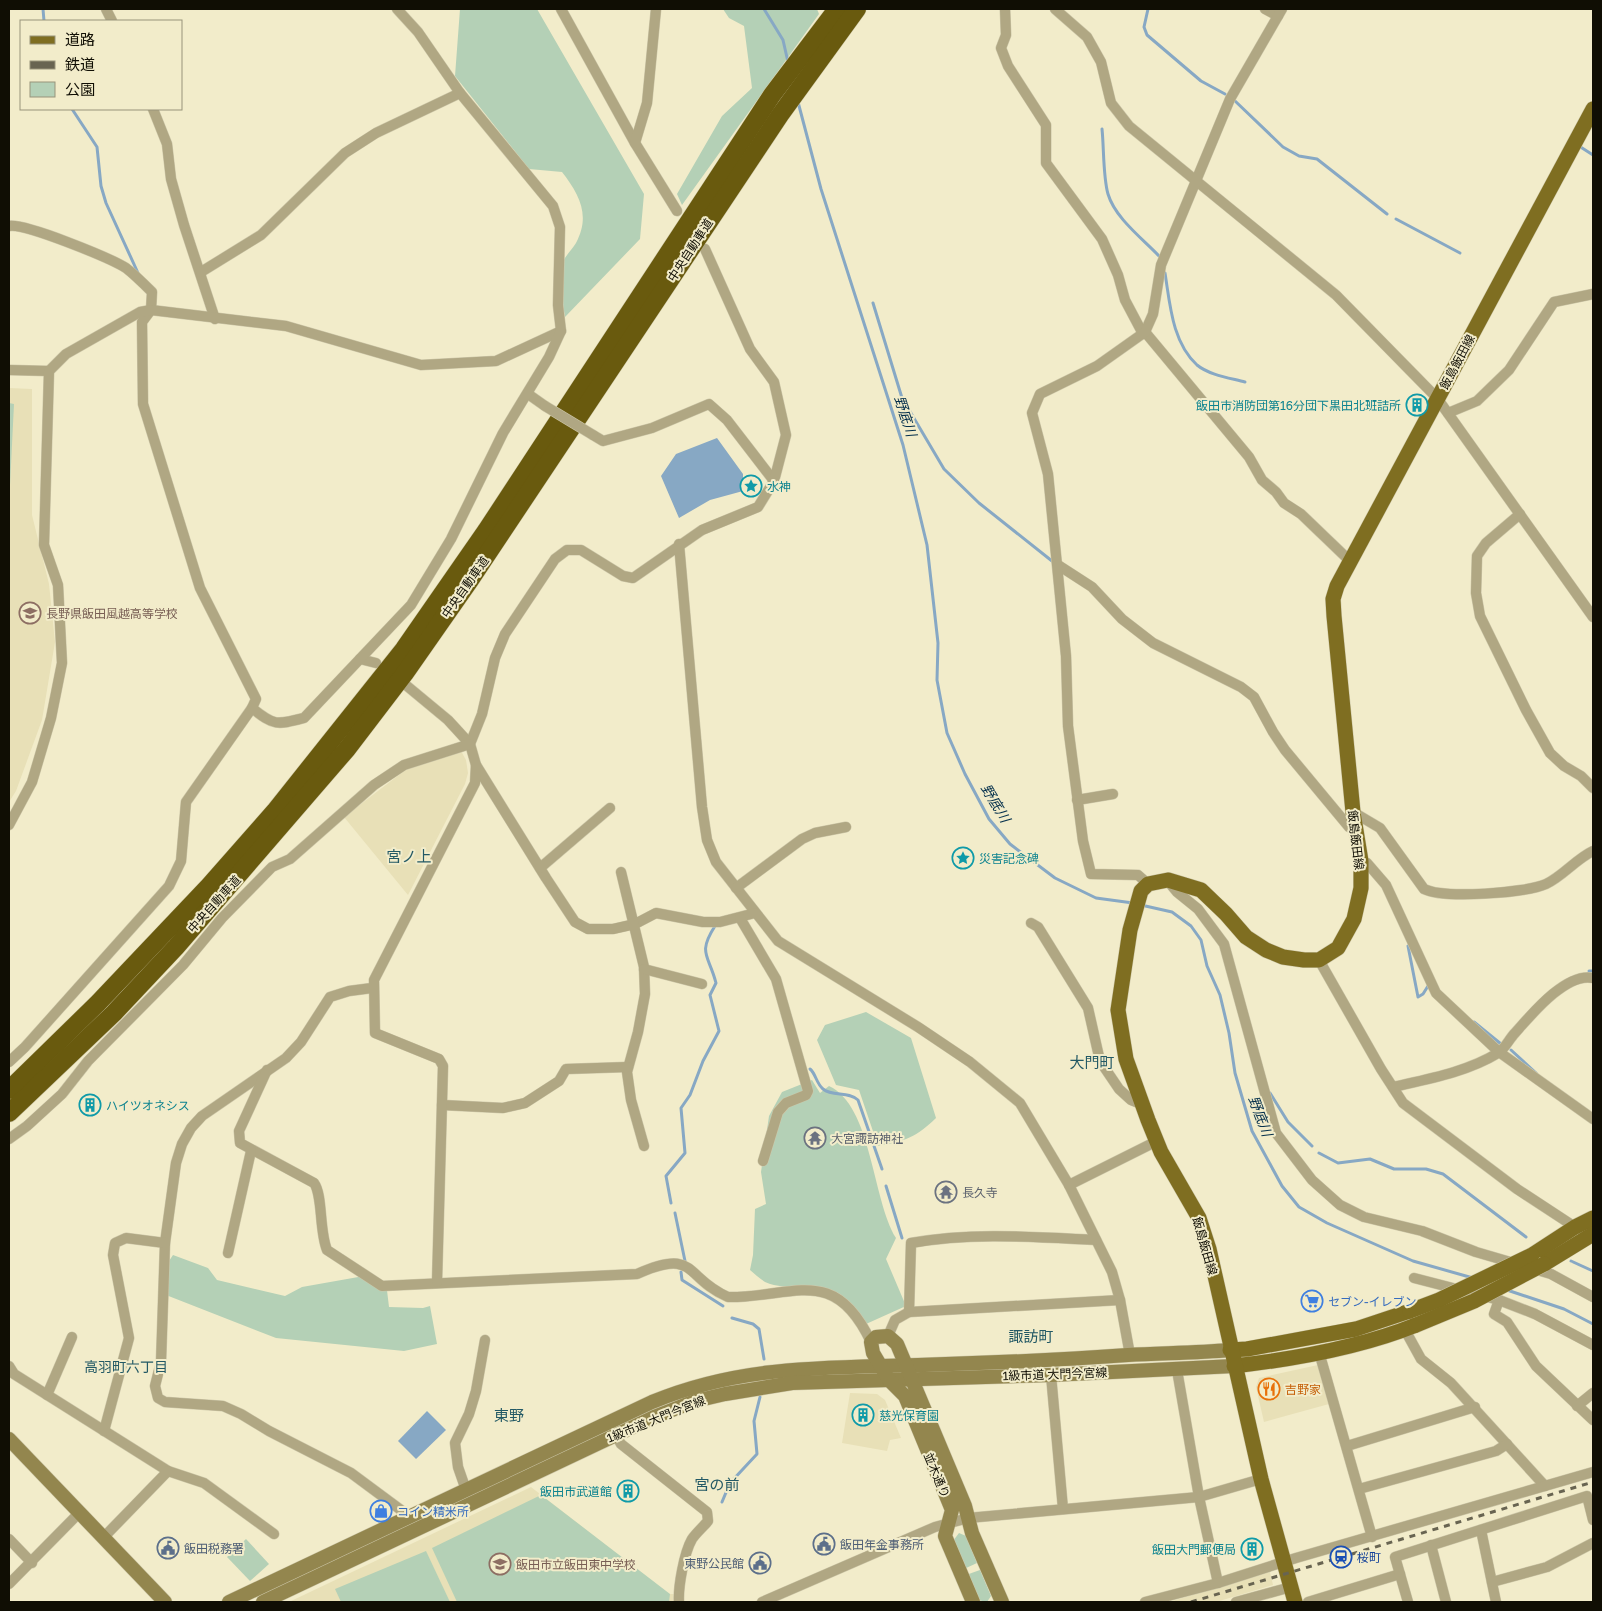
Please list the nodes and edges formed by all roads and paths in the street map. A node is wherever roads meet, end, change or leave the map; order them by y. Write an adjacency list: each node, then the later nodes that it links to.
1 (397, 9): 10 (street)
2 (561, 9): 13 (street)
3 (656, 9): 13 (street)
4 (837, 9): 70 (highway, 中央自動車道)
5 (857, 9): 73 (highway, 中央自動車道)
6 (1005, 9): 23 (street)
7 (1055, 9): 14 (street)
8 (1265, 9): 9 (street)
9 (1280, 12): 14 (street)
10 (460, 93): 18 (street); 22 (street)
11 (1593, 109): 27 (main road, 飯島飯田線)
12 (153, 110): 18 (street)
13 (635, 143): 15 (street)
14 (1198, 181): 23 (street); 27 (street)
15 (677, 211)
16 (9, 226): 20 (street)
17 (705, 249): 29 (street)
18 (201, 272): 21 (street)
19 (1593, 294): 28 (street)
20 (151, 310): 21 (street); 25 (street); 38 (street)
21 (215, 318): 22 (street)
22 (562, 331): 26 (street)
23 (1144, 333): 32 (street); 33 (street)
24 (9, 370): 25 (street)
25 (49, 371): 46 (street)
26 (528, 394): 29 (street, bridge); 35 (street)
27 (1438, 398): 28 (street); 32 (main road, 飯島飯田線)
28 (1448, 413): 30 (street)
29 (774, 481): 31 (street)
30 (1520, 514): 34 (street); 41 (street)
31 (679, 544): 39 (street); 55 (street)
32 (1351, 562): 45 (main road, 飯島飯田線)
33 (1058, 565): 43 (street); 48 (street)
34 (1593, 616)
35 (360, 659): 36 (street); 38 (street)
36 (376, 663)
37 (407, 686): 39 (street)
38 (252, 708): 66 (street)
39 (470, 744): 40 (street); 75 (street)
40 (476, 764): 51 (street); 64 (street)
41 (1593, 788)
42 (1113, 794): 43 (street)
43 (1077, 800): 54 (street)
44 (610, 808): 51 (street)
45 (1353, 812): 48 (main road, 飯島飯田線); 49 (street)
46 (9, 825)
47 (846, 827): 55 (street)
48 (1356, 831): 50 (main road, 飯島飯田線)
49 (1593, 851)
50 (1361, 861): 60 (main road, 飯島飯田線); 65 (street)
51 (540, 868): 58 (street)
52 (621, 872): 58 (street)
53 (1168, 880): 54 (main road); 60 (main road); 90 (street)
54 (1145, 887): 71 (main road, 飯島飯田線)
55 (736, 888): 56 (street)
56 (755, 913): 57 (street); 80 (street)
57 (740, 918): 58 (street); 79 (street)
58 (635, 924): 61 (street)
59 (1031, 924): 71 (street)
60 (1318, 960): 69 (street)
61 (644, 969): 63 (street); 67 (street)
62 (1593, 978): 65 (street)
63 (702, 984)
64 (372, 988): 68 (street); 72 (street)
65 (1499, 1052): 69 (street); 74 (street)
66 (9, 1062)
67 (628, 1067): 72 (street); 77 (street)
68 (267, 1070): 78 (street); 85 (street)
69 (1393, 1087): 82 (street)
70 (9, 1090)
71 (1141, 1104): 76 (main road, 飯島飯田線)
72 (442, 1105): 89 (street)
73 (9, 1114)
74 (1593, 1119)
75 (9, 1139)
76 (1157, 1141): 80 (street); 100 (main road, 飯島飯田線)
77 (644, 1146)
78 (251, 1151): 86 (street); 89 (street)
79 (762, 1161)
80 (1069, 1185): 84 (street)
81 (1593, 1218): 82 (main road)
82 (1575, 1227): 83 (street); 87 (main road)
83 (1592, 1236): 87 (main road)
84 (1096, 1240): 91 (street); 93 (street)
85 (165, 1242): 116 (street); 130 (street)
86 (228, 1253)
87 (1538, 1259): 94 (main road, bridge); 100 (main road, bridge)
88 (1414, 1278): 92 (street)
89 (437, 1282): 98 (street)
90 (1593, 1297)
91 (1120, 1300): 93 (street); 102 (street)
92 (1499, 1300): 99 (street); 113 (street)
93 (909, 1312): 95 (street)
94 (1410, 1328): 101 (main road); 114 (street)
95 (888, 1336): 98 (street); 103 (street, 並木通り)
96 (72, 1337): 112 (street)
97 (485, 1340): 126 (street)
98 (871, 1342): 105 (street, 並木通り)
99 (1593, 1345)
100 (1230, 1350): 102 (street); 106 (main road, 飯島飯田線)
101 (1319, 1352): 106 (main road); 120 (street)
102 (1130, 1355): 103 (street)
103 (905, 1364): 105 (street); 109 (street, 並木通り)
104 (9, 1366): 112 (street)
105 (882, 1366): 110 (street, 並木通り); 126 (street)
106 (1234, 1366): 107 (street, 1級市道 大門今宮線); 123 (main road, 飯島飯田線)
107 (1177, 1370): 108 (street, 1級市道 大門今宮線); 127 (street)
108 (1052, 1375): 109 (street, 1級市道 大門今宮線); 128 (street)
109 (910, 1379): 110 (street, 1級市道 大門今宮線); 131 (street, 並木通り)
110 (889, 1380): 117 (street, 1級市道 大門今宮線); 133 (street, 並木通り)
111 (1593, 1393): 113 (street)
112 (47, 1395): 116 (street)
113 (1577, 1406): 115 (street)
114 (1475, 1407): 119 (street); 120 (street)
115 (1593, 1420)
116 (104, 1431): 121 (street)
117 (616, 1435): 150 (street, 1級市道 大門今宮線); 151 (street)
118 (9, 1439): 129 (street)
119 (1507, 1444): 124 (street); 125 (street)
120 (1347, 1446): 125 (street)
121 (168, 1471): 135 (street); 137 (street)
122 (1593, 1472): 124 (street)
123 (1261, 1479): 127 (street); 142 (main road, 飯島飯田線)
124 (1545, 1486): 136 (street)
125 (1359, 1489): 136 (street)
126 (466, 1490): 130 (street)
127 (1198, 1497): 128 (street); 145 (street)
128 (1062, 1510): 131 (street)
129 (79, 1513): 137 (street); 141 (street)
130 (409, 1516): 149 (street)
131 (968, 1518): 133 (street); 154 (street, 並木通り)
132 (1593, 1520): 134 (street)
133 (948, 1525): 152 (street); 153 (street, 並木通り)
134 (1481, 1530): 140 (street); 144 (street)
135 (274, 1534)
136 (1372, 1537): 142 (street)
137 (103, 1538): 148 (street)
138 (9, 1539): 141 (street)
139 (1593, 1543): 144 (street)
140 (1431, 1545): 143 (street); 160 (street)
141 (32, 1562): 146 (street)
142 (1283, 1562): 145 (street); 147 (main road, 飯島飯田線)
143 (1400, 1574): 158 (street); 159 (street)
144 (1492, 1582): 161 (street)
145 (1218, 1583): 155 (street)
146 (9, 1584)
147 (1290, 1587): 156 (street); 157 (main road, 飯島飯田線)
148 (165, 1602)
149 (229, 1602)
150 (263, 1602)
151 (679, 1602)
152 (762, 1602)
153 (973, 1602)
154 (1002, 1602)
155 (1146, 1602)
156 (1236, 1602)
157 (1295, 1602)
158 (1308, 1602)
159 (1408, 1602)
160 (1446, 1602)
161 (1496, 1602)

